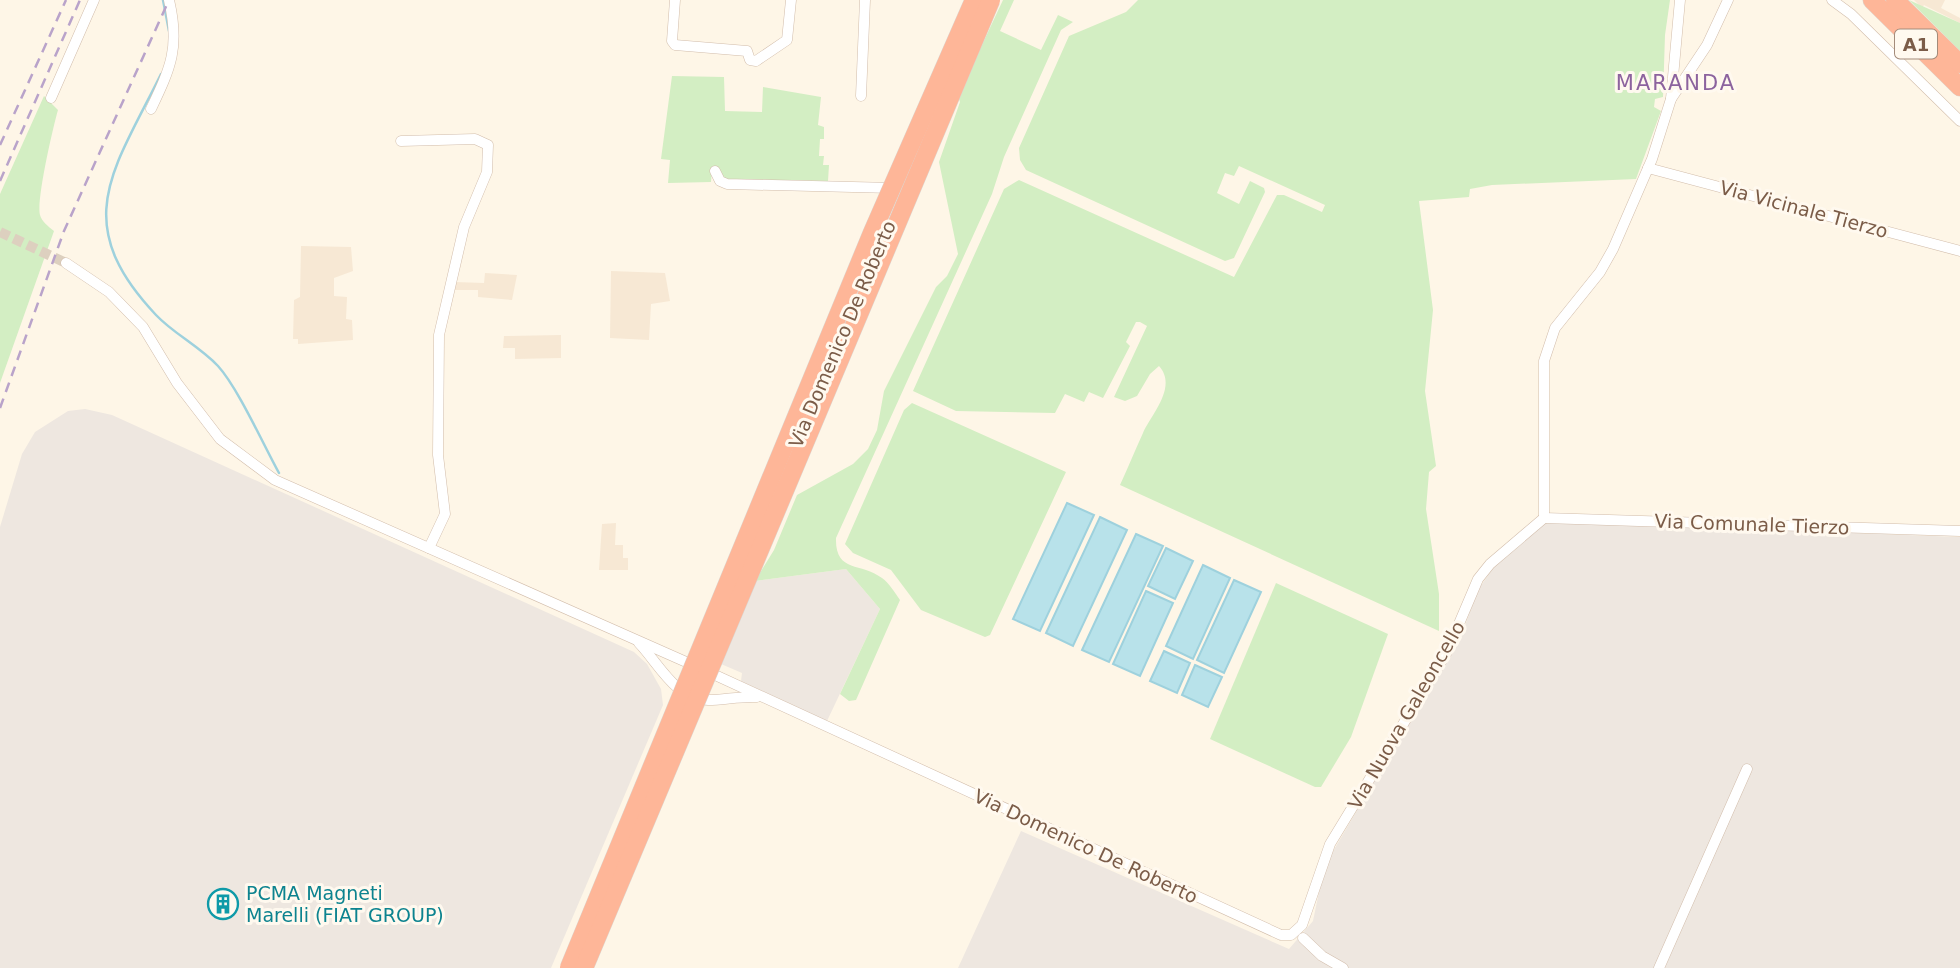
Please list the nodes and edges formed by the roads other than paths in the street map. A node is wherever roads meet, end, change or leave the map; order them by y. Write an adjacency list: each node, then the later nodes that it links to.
1 (94, 0): 19 (street)
2 (169, 0): 15 (street)
3 (177, 0): 15 (street)
4 (676, 0): 5 (street)
5 (791, 0)
6 (864, 0): 18 (street)
7 (974, 0): 38 (highway, bridge)
8 (983, 0): 26 (street, Via Domenico De Roberto)
9 (991, 0): 40 (highway, bridge)
10 (1680, 0): 20 (street)
11 (1728, 0): 20 (street)
12 (1832, 0): 22 (street)
13 (1872, 0): 17 (highway, A1)
14 (1895, 0): 16 (highway, A1)
15 (172, 12): 21 (street)
16 (1960, 64)
17 (1960, 87)
18 (861, 96)
19 (51, 98)
20 (1671, 99): 24 (street)
21 (151, 109)
22 (1960, 121)
23 (401, 141): 31 (street)
24 (1648, 168): 27 (street, Via Vicinale Tierzo); 29 (street)
25 (715, 171): 26 (street)
26 (902, 188): 33 (street, Via Domenico De Roberto)
27 (1960, 251)
28 (66, 263): 31 (street, Via Domenico De Roberto)
29 (1544, 518): 30 (street, Via Comunale Tierzo); 37 (street, Via Nuova Galeoncello)
30 (1960, 531)
31 (429, 548): 32 (street, Via Domenico De Roberto)
32 (637, 640): 33 (street, Via Domenico De Roberto); 34 (street, Via Domenico De Roberto)
33 (702, 669): 34 (street, Via Domenico De Roberto); 35 (street, Via Domenico De Roberto)
34 (690, 697): 35 (street, Via Domenico De Roberto); 39 (street, Via Domenico De Roberto)
35 (762, 697): 37 (street, Via Domenico De Roberto)
36 (1747, 769): 42 (street)
37 (1299, 935): 41 (street)
38 (569, 968)
39 (575, 968)
40 (584, 968)
41 (1343, 968)
42 (1659, 968)

